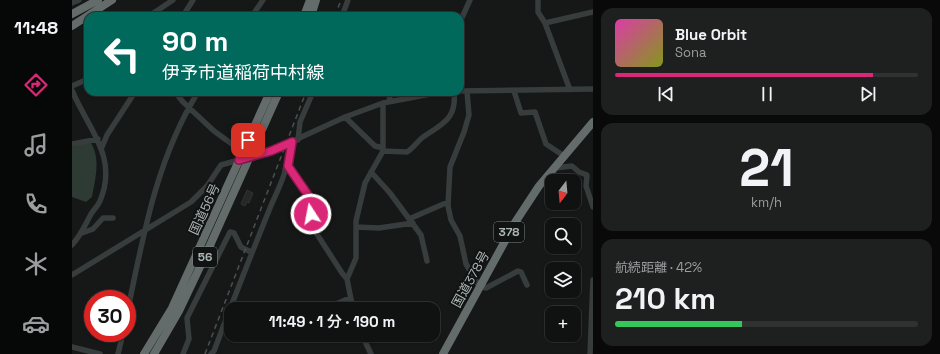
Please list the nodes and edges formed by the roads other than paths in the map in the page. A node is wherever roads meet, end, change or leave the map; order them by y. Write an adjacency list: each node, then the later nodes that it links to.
1 (79, 0): 12 (street)
2 (98, 0): 22 (highway)
3 (112, 0): 13 (highway)
4 (173, 0): 14 (street)
5 (193, 0): 15 (street)
6 (263, 0): 16 (street)
7 (310, 0): 17 (highway)
8 (316, 0): 18 (highway)
9 (348, 0): 19 (street)
10 (470, 0): 21 (street)
11 (538, 0): 24 (street)
12 (72, 3)
13 (94, 12)
14 (155, 12)
15 (186, 12)
16 (255, 12)
17 (306, 12)
18 (312, 12)
19 (344, 12)
20 (593, 12): 24 (street)
21 (464, 13)
22 (72, 14)
23 (84, 18): 25 (highway)
24 (545, 23): 30 (street)
25 (72, 26)
26 (84, 81): 27 (street)
27 (72, 86)
28 (593, 89): 30 (street)
29 (72, 90): 45 (street)
30 (570, 90): 33 (street)
31 (464, 91): 32 (street)
32 (468, 91): 33 (street); 62 (street)
33 (514, 91): 56 (street)
34 (132, 96): 53 (street)
35 (179, 96): 46 (street)
36 (196, 96): 46 (street)
37 (268, 96): 55 (highway, 国道56号 / 56)
38 (277, 96): 57 (highway, 国道56号 / 56)
39 (311, 96): 50 (street)
40 (389, 96): 43 (street)
41 (419, 96): 43 (street)
42 (454, 96): 54 (street)
43 (386, 102): 47 (street); 54 (street)
44 (72, 103): 45 (street)
45 (79, 105): 49 (street)
46 (189, 107): 55 (street); 67 (street)
47 (345, 117): 50 (street); 54 (street)
48 (593, 122): 56 (highway, 国道378号 / 378)
49 (98, 139): 52 (street); 53 (street)
50 (298, 140): 51 (street)
51 (292, 142): 57 (street); 59 (street)
52 (72, 144)
53 (102, 147): 68 (street)
54 (383, 150): 61 (street)
55 (243, 152): 58 (highway, 国道56号 / 56)
56 (564, 156): 60 (highway, 国道378号 / 378)
57 (251, 158): 58 (street); 87 (highway, 国道56号 / 56)
58 (239, 160): 67 (street); 86 (highway, 国道56号 / 56)
59 (288, 166): 70 (street); 73 (street)
60 (554, 168): 63 (street); 76 (highway, 国道378号 / 378)
61 (371, 172): 65 (street); 66 (street)
62 (448, 202): 65 (street); 76 (street)
63 (593, 207)
64 (113, 218): 68 (street)
65 (411, 221): 66 (street); 71 (street)
66 (356, 227): 73 (street)
67 (145, 232): 72 (street); 77 (street)
68 (82, 233): 69 (street)
69 (72, 245)
70 (251, 252): 88 (street); 89 (street)
71 (427, 261)
72 (72, 276)
73 (347, 279): 78 (street)
74 (593, 280): 92 (street)
75 (527, 285): 76 (street)
76 (479, 286): 91 (highway, 国道378号 / 378)
77 (132, 290)
78 (350, 298): 79 (street); 80 (street)
79 (341, 302)
80 (351, 302)
81 (121, 342): 85 (street)
82 (365, 342): 90 (street)
83 (72, 347): 84 (street)
84 (100, 354)
85 (118, 354)
86 (144, 354)
87 (154, 354)
88 (183, 354)
89 (211, 354)
90 (371, 354)
91 (443, 354)
92 (590, 354)

